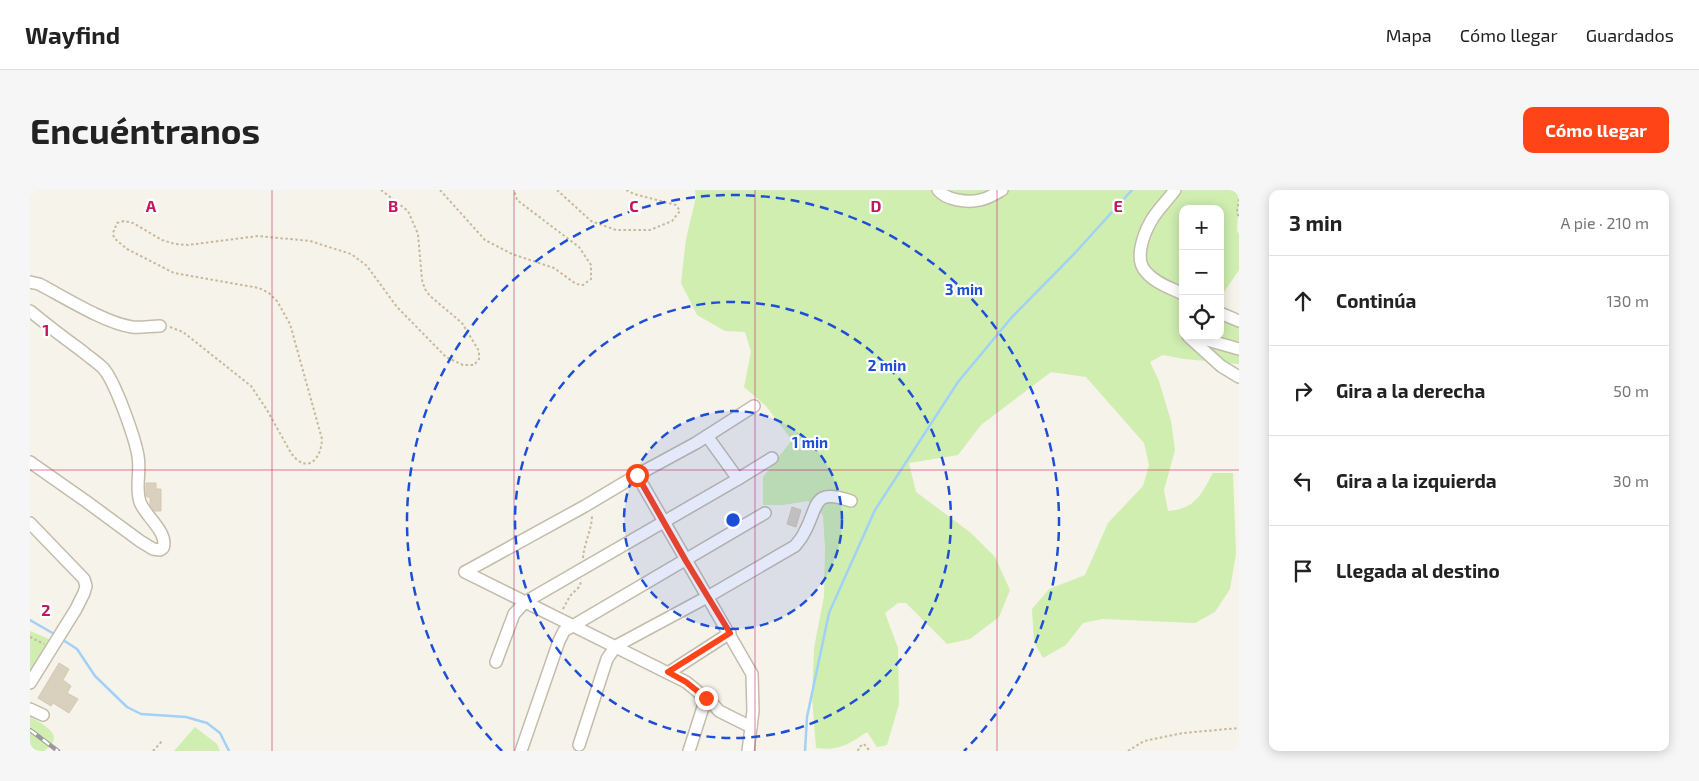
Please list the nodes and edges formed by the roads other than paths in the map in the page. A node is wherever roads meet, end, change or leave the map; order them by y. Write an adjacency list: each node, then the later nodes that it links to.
1 (938, 190): 2 (street)
2 (1002, 190)
3 (1175, 190): 5 (street)
4 (30, 282): 9 (street)
5 (1179, 292)
6 (30, 311): 17 (street)
7 (1224, 315): 8 (street)
8 (1239, 321)
9 (160, 326)
10 (1192, 340): 13 (street)
11 (1207, 340): 12 (street)
12 (1239, 349)
13 (1239, 377)
14 (754, 406): 15 (street)
15 (708, 436): 18 (street); 19 (street)
16 (772, 458): 19 (street)
17 (30, 462)
18 (637, 475): 22 (street); 26 (street)
19 (738, 480): 22 (street)
20 (851, 501): 25 (street)
21 (765, 513): 24 (street)
22 (664, 523): 24 (street); 26 (street)
23 (30, 524): 32 (street)
24 (686, 561): 25 (street); 27 (street)
25 (709, 596): 28 (street); 29 (street)
26 (525, 602): 27 (street); 30 (street)
27 (573, 625): 29 (street); 38 (street)
28 (730, 633): 31 (street); 36 (street)
29 (616, 646): 31 (street); 37 (street)
30 (496, 662)
31 (668, 672): 33 (street)
32 (30, 683)
33 (706, 698): 36 (street); 39 (street)
34 (30, 709): 35 (street)
35 (43, 715)
36 (751, 727): 40 (street)
37 (579, 745)
38 (521, 751)
39 (689, 751)
40 (748, 751)

